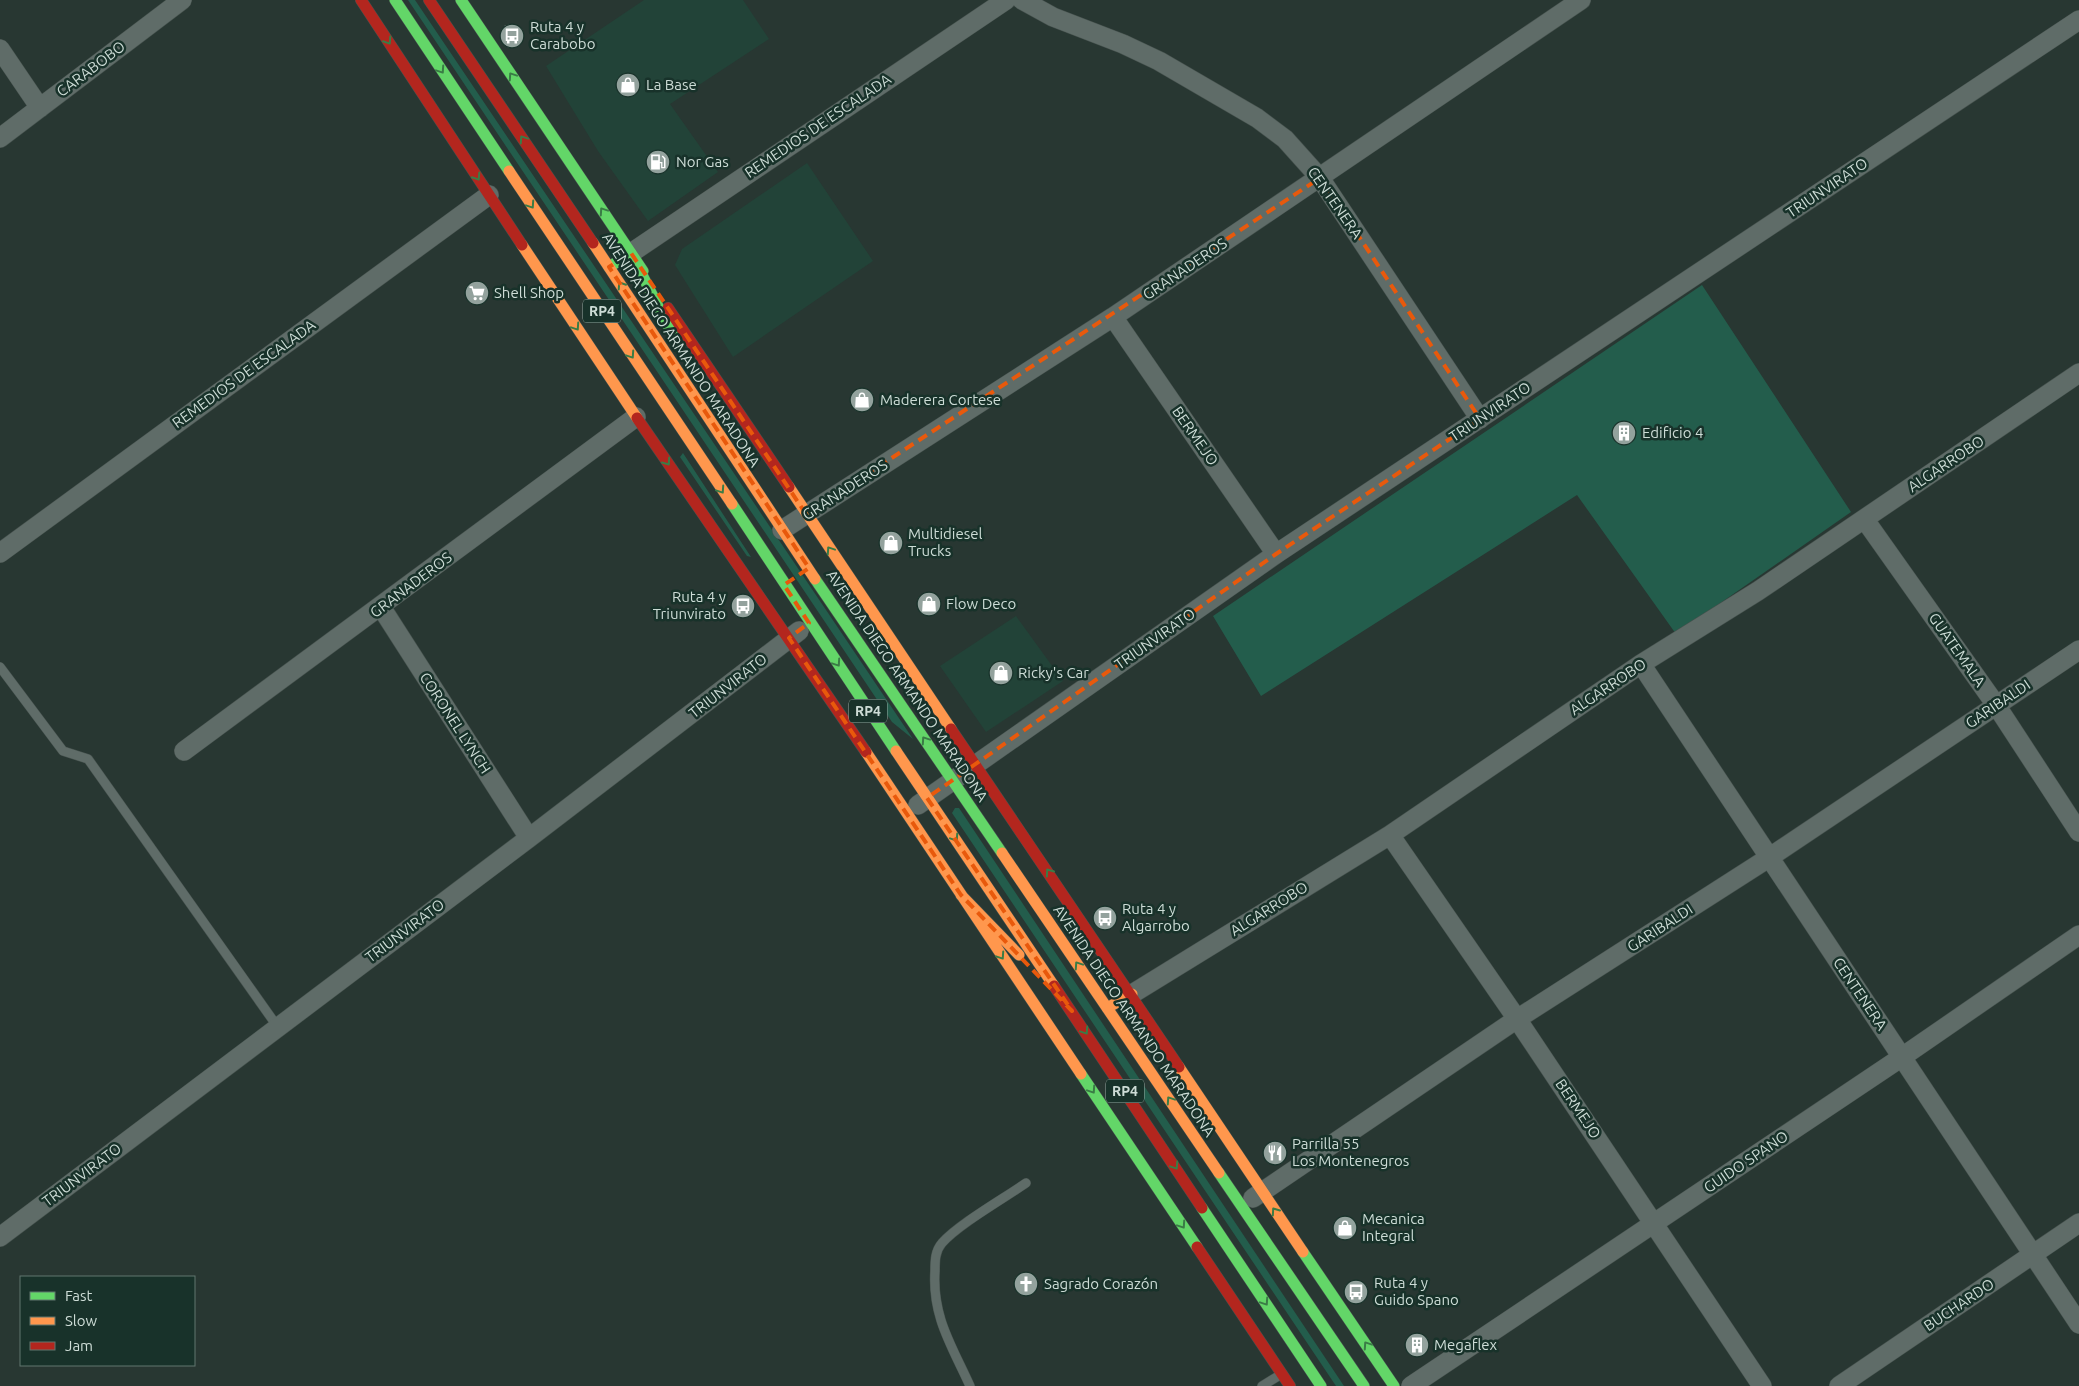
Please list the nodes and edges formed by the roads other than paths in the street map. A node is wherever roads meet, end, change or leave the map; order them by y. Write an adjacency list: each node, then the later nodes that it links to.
1 (182, 0): 11 (street, CARABOBO)
2 (361, 0): 14 (main road, one-way to 14)
3 (395, 0): 27 (main road, AVENIDA DIEGO ARMANDO MARADONA / RP4, one-way to 27)
4 (429, 0): 16 (main road, AVENIDA DIEGO ARMANDO MARADONA / RP4, one-way to 4)
5 (461, 0): 15 (main road, AVENIDA DIEGO ARMANDO MARADONA, one-way to 5)
6 (1006, 0): 15 (street, REMEDIOS DE ESCALADA)
7 (1022, 0): 13 (street, CENTENERA)
8 (1581, 0): 13 (street, GRANADEROS)
9 (2079, 20): 20 (street, TRIUNVIRATO)
10 (0, 49): 11 (street)
11 (40, 108): 12 (street, CARABOBO)
12 (0, 138)
13 (1320, 178): 17 (street, GRANADEROS); 20 (street, CENTENERA)
14 (489, 195): 19 (main road, one-way to 19); 25 (street, REMEDIOS DE ESCALADA)
15 (631, 253): 16 (main road); 21 (main road); 22 (main road, AVENIDA DIEGO ARMANDO MARADONA)
16 (609, 267): 21 (main road, AVENIDA DIEGO ARMANDO MARADONA / RP4, one-way to 16)
17 (1113, 317): 22 (street, GRANADEROS); 26 (street, BERMEJO)
18 (2079, 373): 23 (street, ALGARROBO)
19 (636, 417): 28 (street, GRANADEROS); 30 (main road, one-way to 30)
20 (1480, 419): 26 (street, TRIUNVIRATO)
21 (732, 456): 24 (main road, AVENIDA DIEGO ARMANDO MARADONA / RP4)
22 (806, 514): 24 (street, GRANADEROS); 36 (main road, AVENIDA DIEGO ARMANDO MARADONA, one-way to 22)
23 (1864, 520): 32 (street, ALGARROBO); 34 (street, GUATEMALA)
24 (782, 530): 27 (main road, AVENIDA DIEGO ARMANDO MARADONA / RP4)
25 (0, 553)
26 (1276, 554): 36 (street, TRIUNVIRATO)
27 (796, 576): 29 (main road, AVENIDA DIEGO ARMANDO MARADONA / RP4); 37 (main road, AVENIDA DIEGO ARMANDO MARADONA / RP4, one-way to 27)
28 (381, 607): 35 (street, GRANADEROS); 42 (street, CORONEL LYNCH)
29 (810, 623): 30 (street, TRIUNVIRATO); 38 (main road, AVENIDA DIEGO ARMANDO MARADONA / RP4, one-way to 38)
30 (789, 638): 39 (main road); 42 (street, TRIUNVIRATO)
31 (2079, 650): 34 (street, GARIBALDI)
32 (1641, 664): 41 (street, ALGARROBO); 43 (street, CENTENERA)
33 (0, 667): 50 (lane)
34 (1996, 705): 40 (street, GUATEMALA); 43 (street, GARIBALDI)
35 (184, 751)
36 (975, 764): 37 (street, TRIUNVIRATO); 46 (main road, AVENIDA DIEGO ARMANDO MARADONA, one-way to 36)
37 (953, 780): 38 (street, TRIUNVIRATO); 47 (main road, AVENIDA DIEGO ARMANDO MARADONA / RP4, one-way to 37)
38 (928, 798): 39 (street, TRIUNVIRATO); 48 (main road, AVENIDA DIEGO ARMANDO MARADONA / RP4, one-way to 48)
39 (907, 813): 44 (main road)
40 (2079, 832)
41 (1390, 835): 46 (street, ALGARROBO); 49 (street, BERMEJO)
42 (529, 838): 50 (street, TRIUNVIRATO)
43 (1770, 857): 49 (street, GARIBALDI); 51 (street, CENTENERA)
44 (961, 895): 48 (main road); 60 (main road, one-way to 60)
45 (2079, 935): 51 (street, GUIDO SPANO)
46 (1132, 994): 47 (main road); 53 (main road, AVENIDA DIEGO ARMANDO MARADONA)
47 (1108, 1008): 54 (main road, AVENIDA DIEGO ARMANDO MARADONA / RP4, one-way to 47)
48 (1072, 1011): 64 (main road, AVENIDA DIEGO ARMANDO MARADONA / RP4, one-way to 64)
49 (1517, 1020): 53 (street, GARIBALDI); 55 (street, BERMEJO)
50 (278, 1026): 57 (street, TRIUNVIRATO)
51 (1902, 1057): 55 (street, GUIDO SPANO); 58 (street, CENTENERA)
52 (1026, 1183): 61 (lane)
53 (1262, 1192): 54 (street, GARIBALDI); 66 (main road, AVENIDA DIEGO ARMANDO MARADONA, one-way to 53)
54 (1242, 1206): 65 (main road, AVENIDA DIEGO ARMANDO MARADONA / RP4)
55 (1654, 1223): 67 (street, GUIDO SPANO); 68 (street, BERMEJO)
56 (2079, 1224): 58 (street, BUCHARDO)
57 (0, 1237)
58 (2033, 1255): 59 (street, CENTENERA); 69 (street, BUCHARDO)
59 (2079, 1324)
60 (1282, 1374): 62 (lane); 63 (main road)
61 (970, 1386)
62 (1262, 1386)
63 (1290, 1386)
64 (1321, 1386)
65 (1364, 1386)
66 (1394, 1386)
67 (1411, 1386)
68 (1762, 1386)
69 (1839, 1386)

